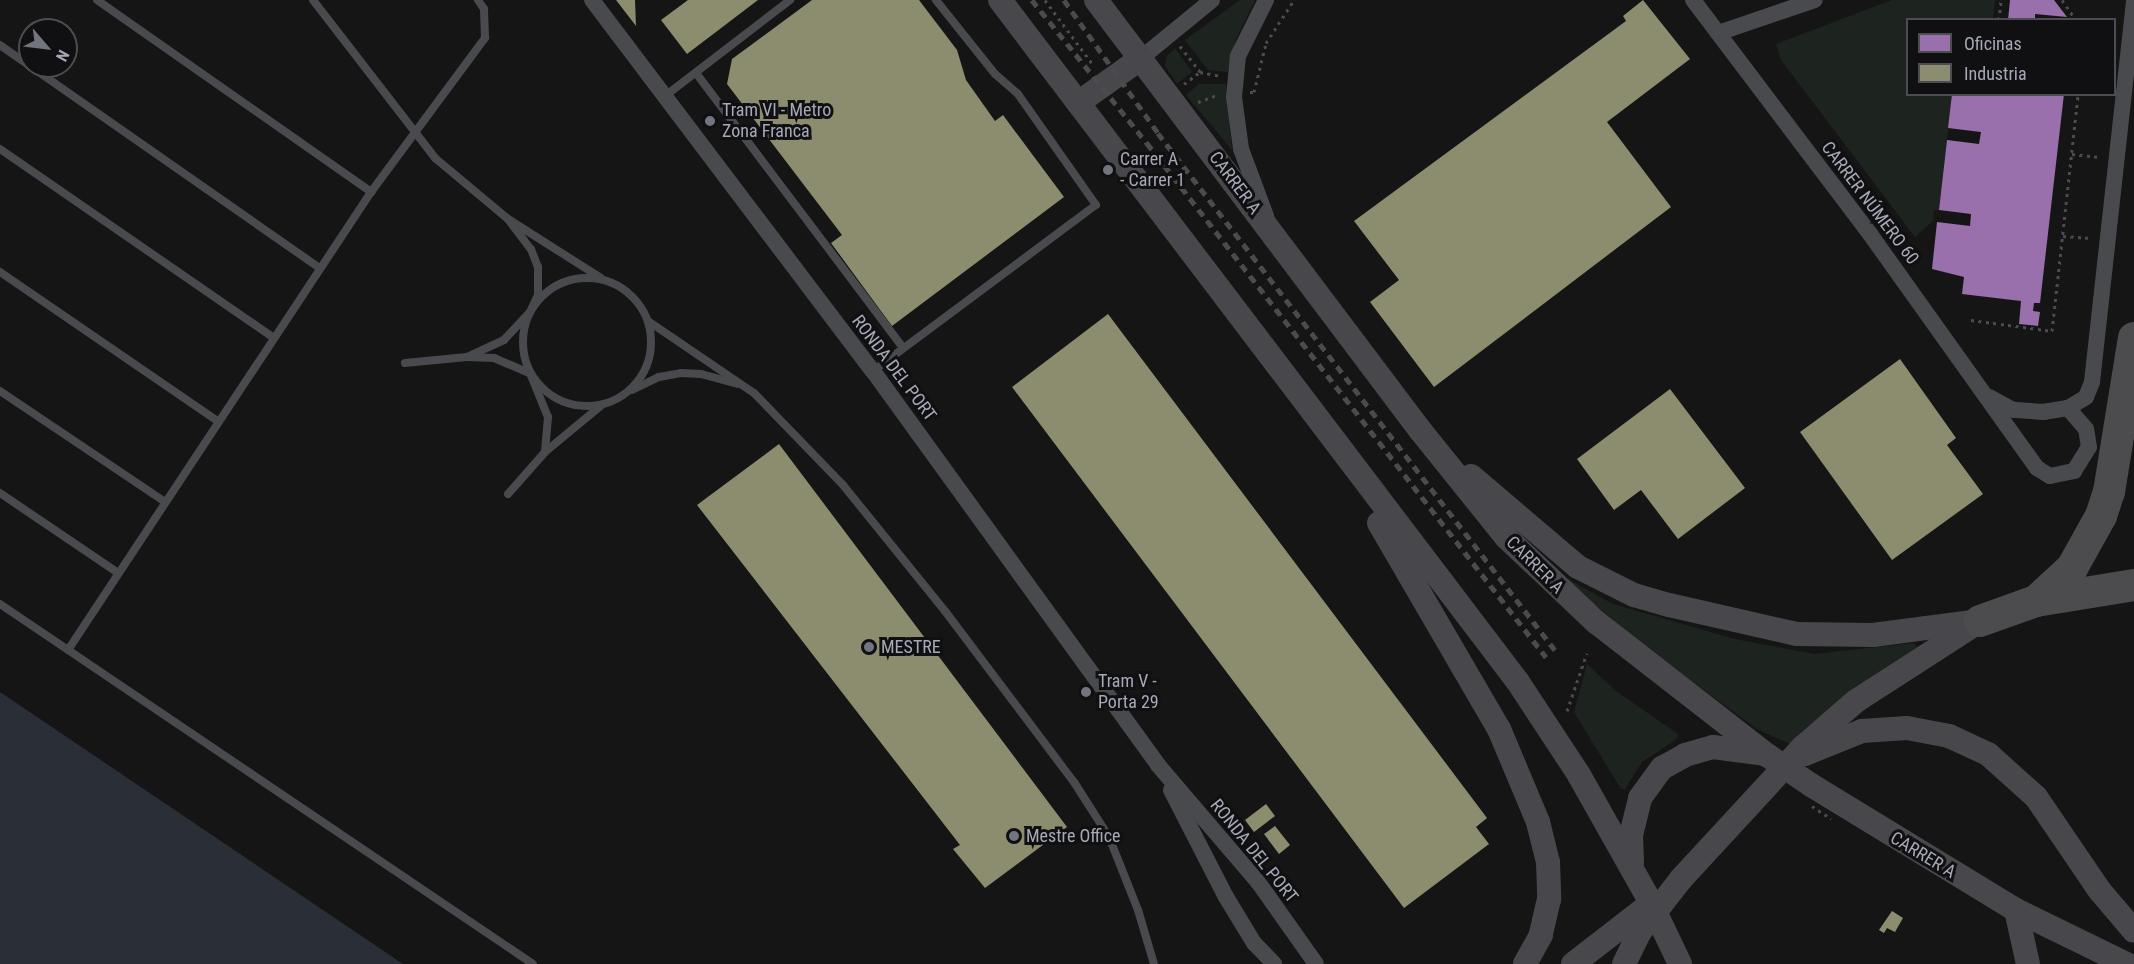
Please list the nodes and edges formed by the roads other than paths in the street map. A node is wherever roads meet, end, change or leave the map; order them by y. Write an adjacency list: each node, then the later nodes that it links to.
1 (97, 0): 24 (lane)
2 (313, 0): 22 (lane)
3 (478, 0): 22 (lane)
4 (592, 0): 20 (street, RONDA DEL PORT)
5 (790, 0): 18 (lane)
6 (936, 0): 34 (lane)
7 (1000, 0): 21 (main road)
8 (1096, 0): 17 (main road, CARRER A)
9 (1212, 0): 17 (street)
10 (1266, 0): 26 (street)
11 (1693, 0): 14 (street, CARRER NÚMERO 60)
12 (1815, 0): 14 (street)
13 (2134, 2): 45 (street)
14 (1718, 33): 43 (street, CARRER NÚMERO 60)
15 (0, 45): 16 (lane)
16 (18, 58)
17 (1140, 58): 21 (main road); 26 (main road, CARRER A)
18 (696, 73): 20 (lane); 34 (lane)
19 (47, 78): 27 (lane)
20 (665, 96): 37 (street, RONDA DEL PORT)
21 (1078, 104): 39 (main road)
22 (416, 135): 24 (lane); 25 (lane)
23 (0, 149): 32 (lane)
24 (371, 192): 27 (lane)
25 (508, 219): 29 (lane); 30 (lane)
26 (1272, 231): 47 (main road, CARRER A)
27 (320, 268): 32 (lane)
28 (0, 272): 46 (lane)
29 (601, 278): 30 (lane); 31 (lane)
30 (530, 312): 35 (lane); 38 (lane)
31 (648, 321): 41 (lane); 42 (lane)
32 (274, 338): 46 (lane)
33 (2134, 338): 54 (highway)
34 (903, 348): 37 (lane)
35 (467, 357): 36 (lane); 38 (lane)
36 (405, 363)
37 (873, 371): 59 (street, RONDA DEL PORT)
38 (530, 373): 44 (lane); 48 (lane)
39 (1293, 387): 60 (main road); 72 (main road)
40 (0, 391): 51 (lane)
41 (754, 393): 42 (lane); 67 (lane)
42 (622, 396): 44 (lane)
43 (1989, 397): 45 (street, CARRER NÚMERO 60); 45 (street, CARRER NÚMERO 60)
44 (603, 404): 48 (lane)
45 (2068, 408)
46 (219, 422): 51 (lane)
47 (1420, 430): 56 (main road); 58 (main road, CARRER A)
48 (545, 452): 50 (lane)
49 (0, 493): 52 (lane)
50 (508, 494)
51 (165, 502): 52 (lane)
52 (118, 573): 57 (lane)
53 (2134, 585): 54 (highway)
54 (2036, 601): 56 (highway)
55 (0, 604): 57 (lane)
56 (1980, 621): 58 (main road)
57 (68, 650): 66 (lane)
58 (1772, 764): 60 (main road); 61 (main road); 62 (main road, CARRER A, bridge); 63 (main road)
59 (1158, 765): 64 (street, RONDA DEL PORT); 65 (street, RONDA DEL PORT)
60 (1633, 864): 75 (main road, bridge)
61 (1681, 879): 73 (main road); 74 (main road)
62 (2016, 910): 76 (main road); 77 (main road, CARRER A)
63 (2134, 931)
64 (1299, 940): 70 (street, RONDA DEL PORT); 71 (street)
65 (1254, 943): 68 (street); 69 (street, RONDA DEL PORT)
66 (533, 964)
67 (1154, 964)
68 (1266, 964)
69 (1274, 964)
70 (1316, 964)
71 (1326, 964)
72 (1525, 964)
73 (1573, 964)
74 (1624, 964)
75 (1680, 964)
76 (2028, 964)
77 (2126, 964)

